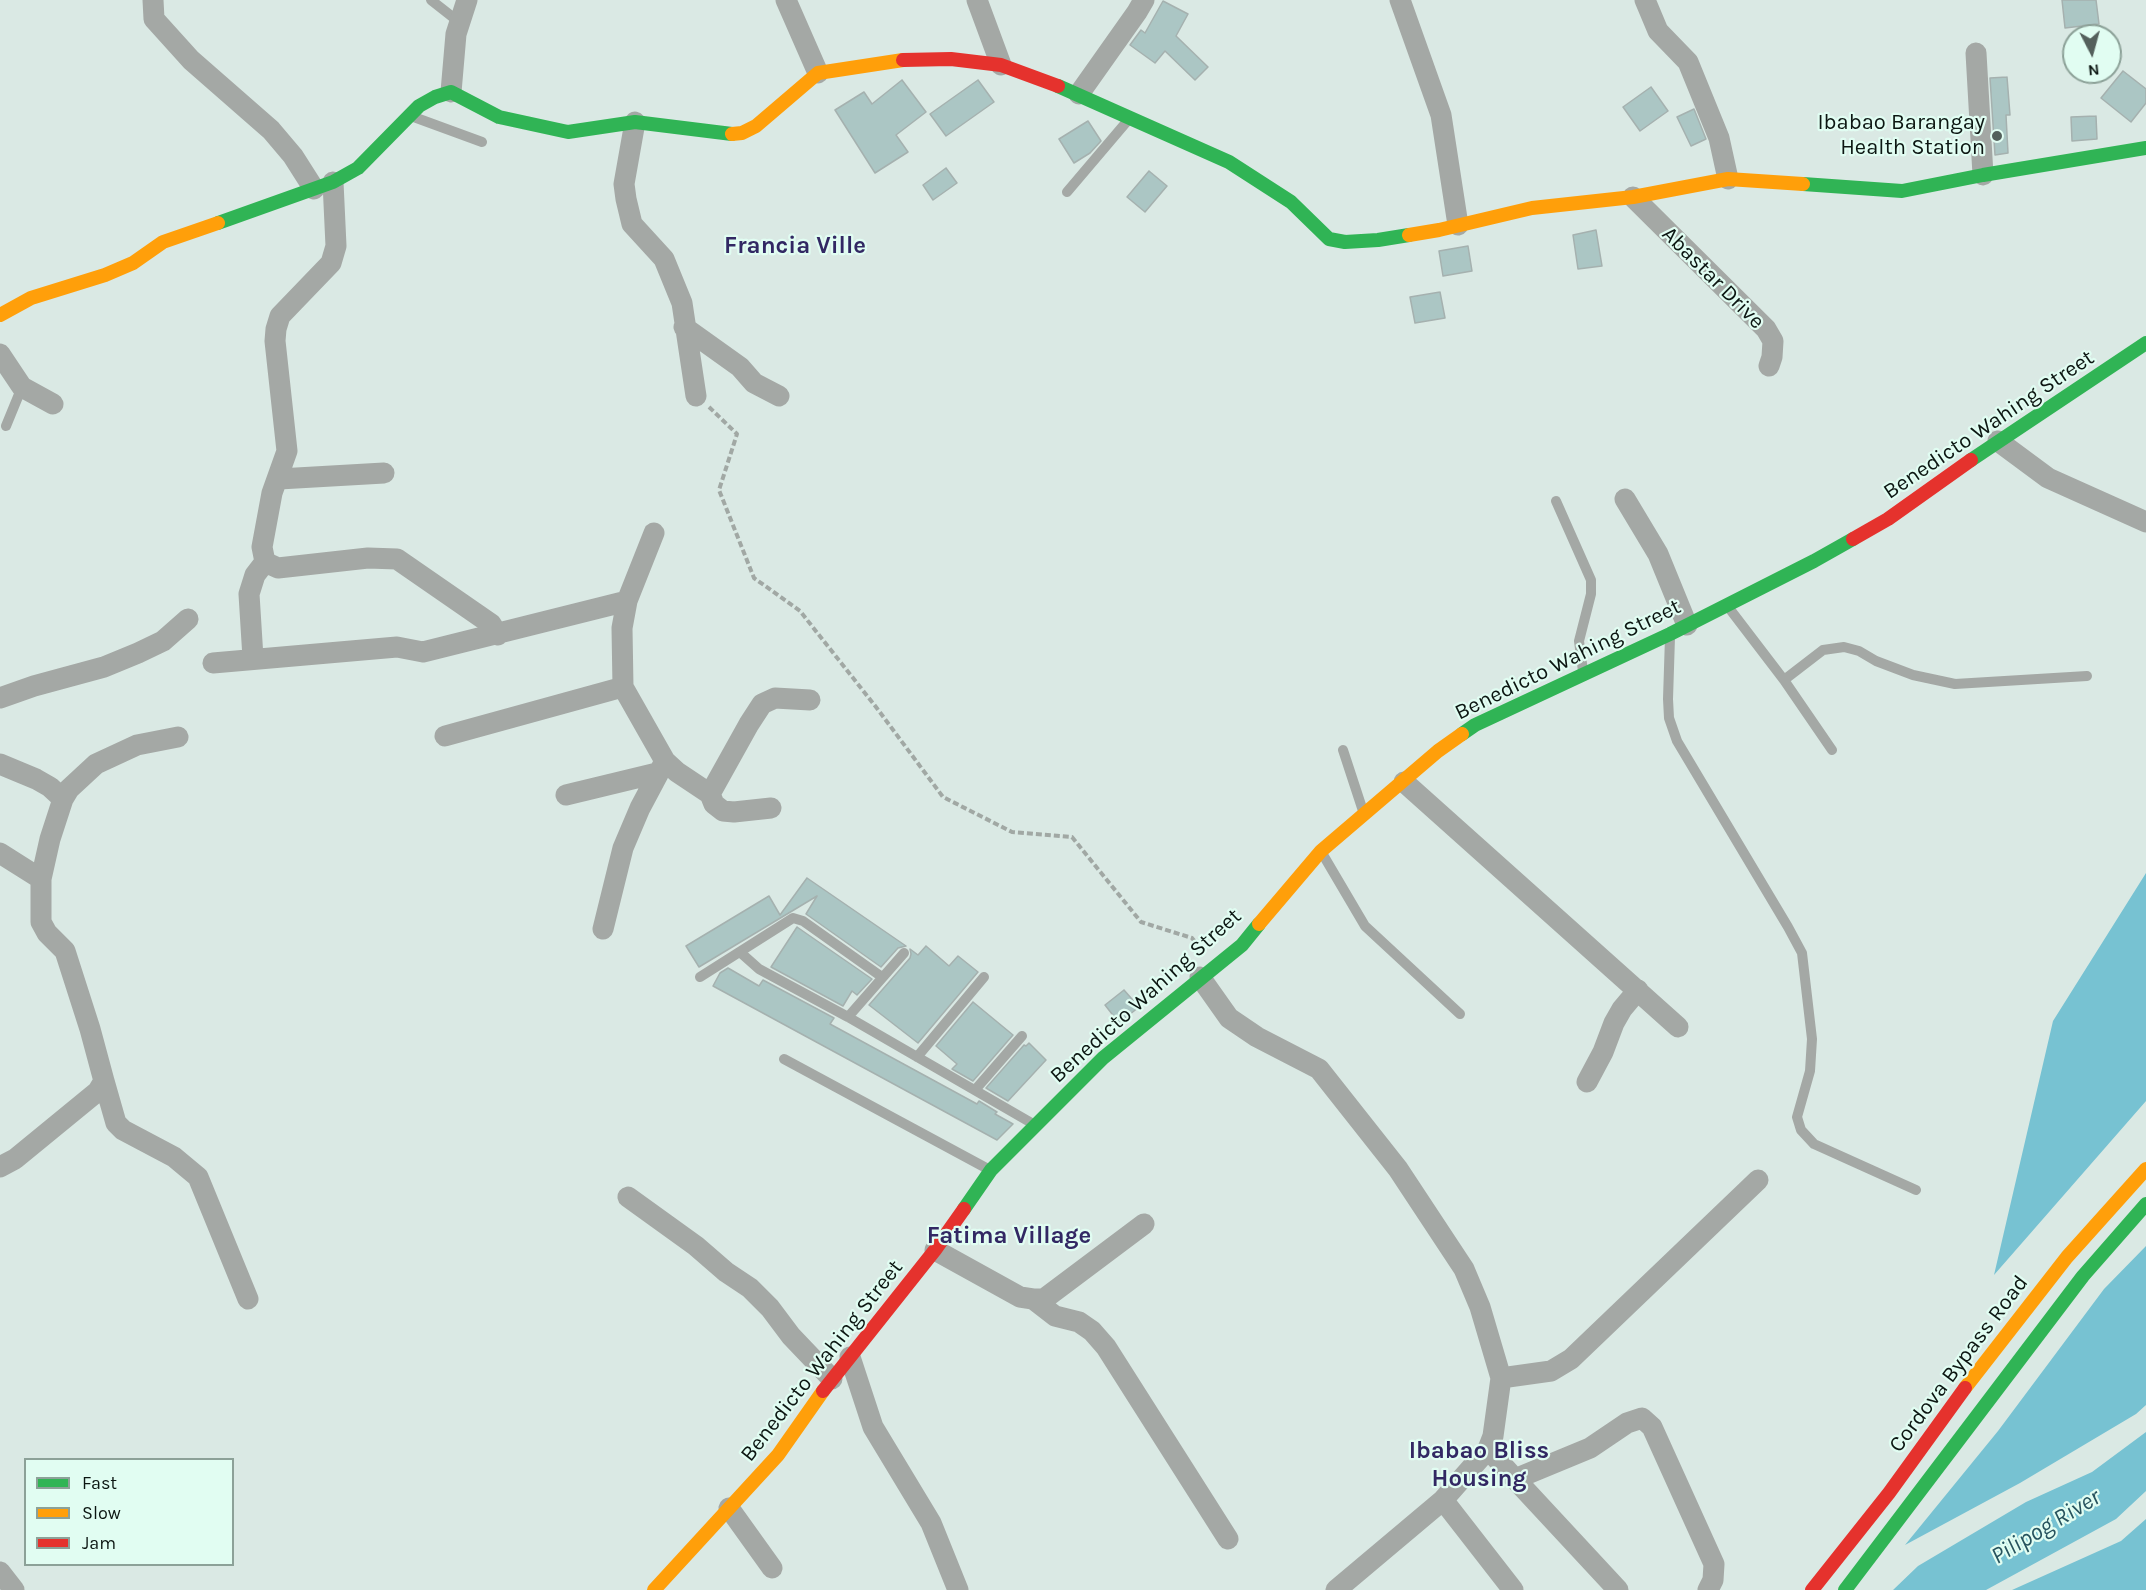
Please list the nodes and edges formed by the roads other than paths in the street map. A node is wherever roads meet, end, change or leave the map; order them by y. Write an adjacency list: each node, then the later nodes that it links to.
1 (153, 0): 22 (street)
2 (431, 0): 9 (lane)
3 (467, 0): 9 (street)
4 (786, 0): 12 (street)
5 (977, 0): 11 (street)
6 (1144, 0): 14 (street)
7 (1400, 0): 25 (street)
8 (1645, 0): 21 (street)
9 (459, 22): 13 (street)
10 (1976, 52): 20 (street)
11 (1000, 65): 12 (street); 14 (street)
12 (818, 73): 17 (street)
13 (451, 92): 15 (street); 17 (street)
14 (1079, 94): 16 (street)
15 (409, 115): 18 (lane); 22 (street)
16 (1130, 117): 23 (lane); 25 (street)
17 (635, 122): 27 (street)
18 (482, 142)
19 (2146, 148): 20 (street)
20 (1983, 175): 21 (street)
21 (1728, 179): 24 (street)
22 (324, 185): 26 (street); 38 (street)
23 (1067, 192)
24 (1633, 197): 25 (street); 30 (street, Abastar Drive)
25 (1458, 225)
26 (0, 315)
27 (684, 327): 32 (street); 33 (street)
28 (2146, 343): 36 (street, Benedicto Wahing Street)
29 (0, 354): 31 (street)
30 (1769, 366)
31 (22, 387): 34 (street); 35 (lane)
32 (696, 396)
33 (778, 396)
34 (53, 404)
35 (6, 426)
36 (1998, 441): 41 (street); 45 (street, Benedicto Wahing Street)
37 (384, 473): 38 (street)
38 (279, 479): 43 (street)
39 (1625, 499): 47 (street)
40 (1556, 501): 51 (lane)
41 (2146, 522)
42 (654, 533): 44 (street)
43 (265, 562): 48 (street); 49 (street)
44 (627, 601): 48 (street); 54 (street)
45 (1727, 605): 47 (street, Benedicto Wahing Street); 53 (lane)
46 (188, 619): 55 (street)
47 (1678, 629): 51 (street, Benedicto Wahing Street); 94 (lane)
48 (498, 634): 49 (street)
49 (253, 658): 50 (street)
50 (213, 663)
51 (1583, 674): 63 (street, Benedicto Wahing Street)
52 (2087, 676): 53 (lane)
53 (1784, 680): 60 (lane)
54 (623, 687): 57 (street); 62 (street)
55 (0, 699)
56 (810, 700): 64 (street)
57 (445, 736)
58 (178, 737): 66 (street)
59 (1343, 750): 68 (lane)
60 (1832, 750)
61 (0, 764): 66 (street)
62 (661, 767): 64 (street); 65 (street); 72 (street)
63 (1404, 782): 68 (street, Benedicto Wahing Street); 79 (street)
64 (710, 794): 67 (street)
65 (566, 795)
66 (63, 799): 71 (street)
67 (771, 808)
68 (1364, 814): 69 (street, Benedicto Wahing Street)
69 (1321, 851): 75 (street, Benedicto Wahing Street); 80 (lane)
70 (0, 853): 71 (street)
71 (41, 879): 86 (street)
72 (603, 929)
73 (741, 953): 76 (lane); 77 (lane); 81 (lane)
74 (904, 953): 77 (lane)
75 (1207, 972): 89 (street, Benedicto Wahing Street); 102 (street)
76 (700, 977)
77 (882, 977): 81 (lane)
78 (984, 977): 84 (lane)
79 (1638, 990): 82 (street); 87 (street)
80 (1460, 1014)
81 (848, 1017): 84 (lane)
82 (1678, 1027)
83 (1022, 1036): 88 (lane)
84 (916, 1057): 88 (lane)
85 (784, 1059): 92 (lane)
86 (104, 1081): 90 (street); 99 (street)
87 (1587, 1082)
88 (975, 1090): 89 (lane)
89 (1035, 1125): 92 (street, Benedicto Wahing Street)
90 (0, 1167)
91 (2146, 1169): 118 (street, Cordova Bypass Road)
92 (991, 1170): 98 (street, Benedicto Wahing Street)
93 (1758, 1180): 102 (street)
94 (1916, 1190)
95 (628, 1197): 103 (street)
96 (2146, 1204): 119 (street, Cordova Bypass Road)
97 (1143, 1224): 100 (street)
98 (935, 1250): 100 (street); 101 (street, Benedicto Wahing Street)
99 (248, 1299)
100 (1033, 1299): 108 (street)
101 (850, 1356): 103 (street, Benedicto Wahing Street); 113 (street)
102 (1501, 1378): 104 (street)
103 (832, 1379): 107 (street, Benedicto Wahing Street)
104 (1488, 1449): 105 (street); 106 (street)
105 (1515, 1479): 116 (street); 117 (street)
106 (1443, 1500): 114 (street); 115 (street)
107 (729, 1508): 109 (street); 112 (street, Benedicto Wahing Street)
108 (1227, 1539)
109 (772, 1568)
110 (0, 1572): 111 (street)
111 (14, 1590)
112 (654, 1590)
113 (957, 1590)
114 (1336, 1590)
115 (1513, 1590)
116 (1618, 1590)
117 (1707, 1590)
118 (1812, 1590)
119 (1845, 1590)

